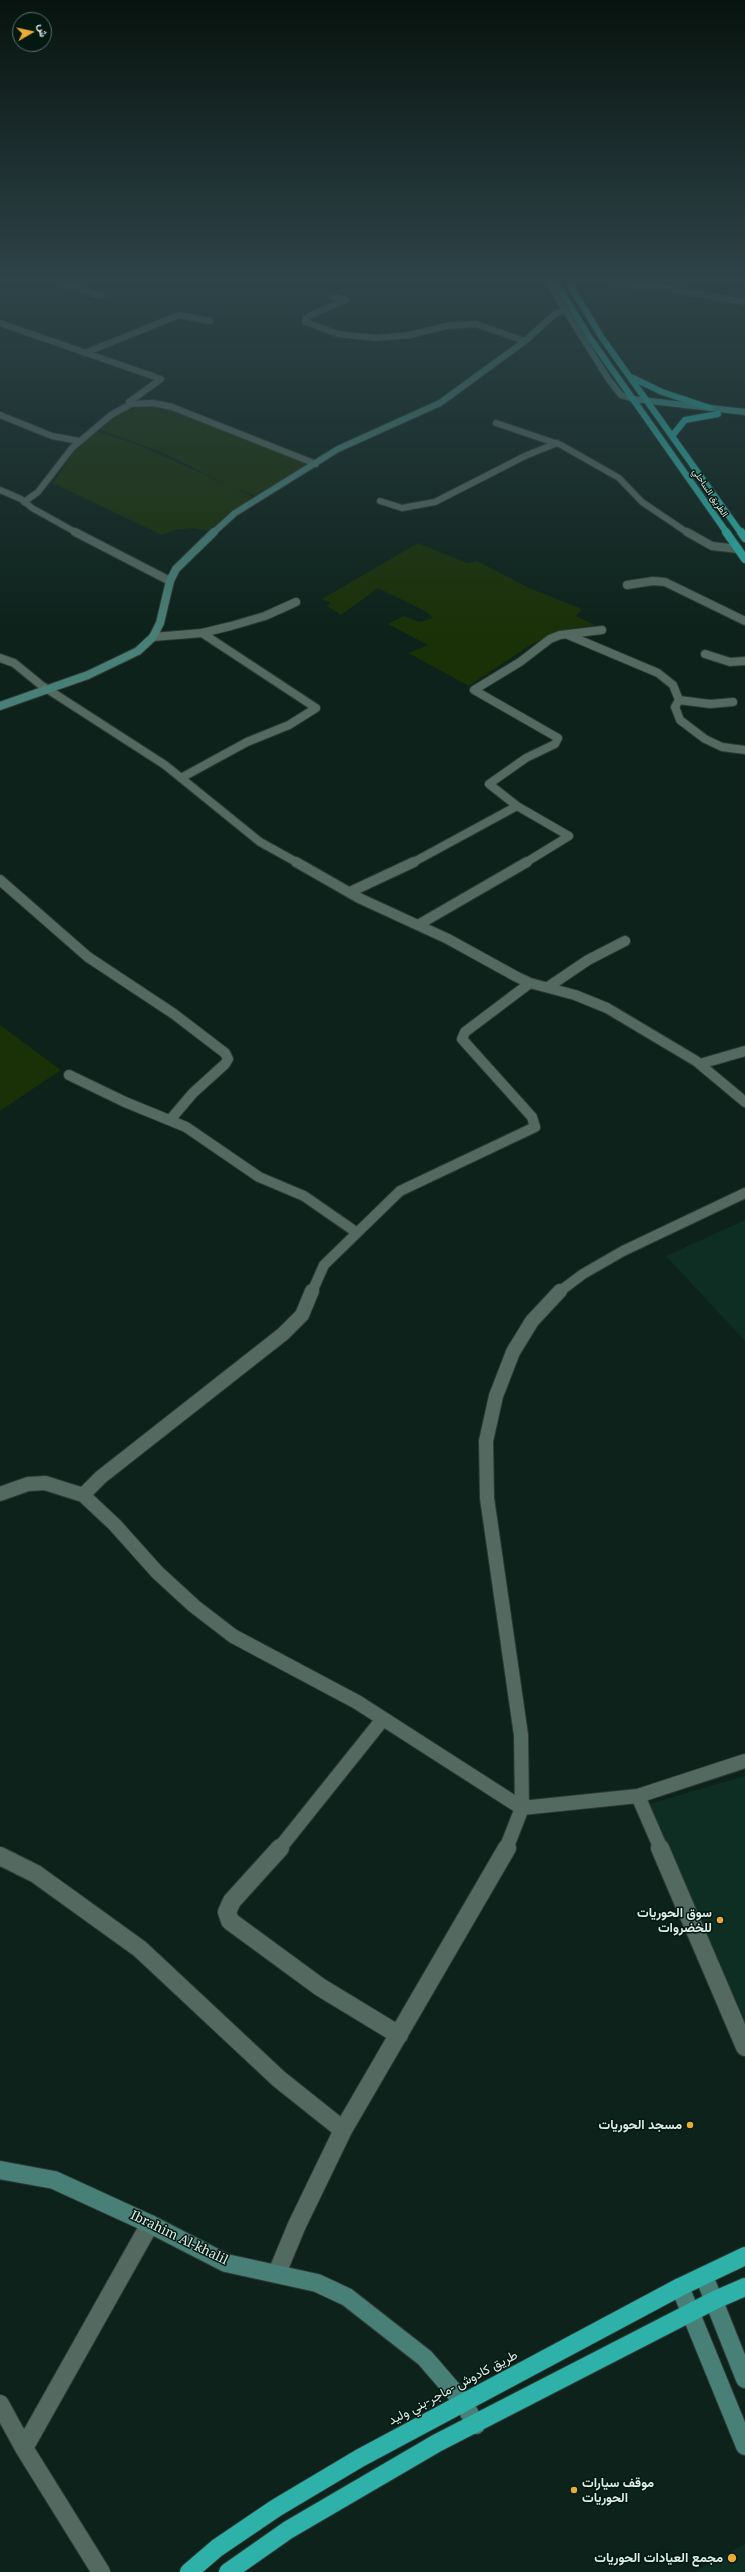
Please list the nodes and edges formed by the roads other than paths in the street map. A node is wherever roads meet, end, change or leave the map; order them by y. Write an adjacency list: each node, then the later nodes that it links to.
1 (134, 398): 9 (street)
2 (447, 398): 19 (street)
3 (627, 398): 7 (street)
4 (632, 398): 7 (highway, الطريق الساحلي)
5 (646, 398): 8 (highway, الطريق الساحلي)
6 (680, 398): 10 (highway)
7 (635, 402): 8 (main road); 24 (highway, الطريق الساحلي)
8 (649, 402): 10 (main road); 12 (main road); 16 (highway, الطريق الساحلي)
9 (131, 404): 17 (street); 19 (street)
10 (710, 408): 11 (main road)
11 (745, 412)
12 (718, 414): 14 (main road); 16 (highway)
13 (0, 415): 17 (street)
14 (745, 417)
15 (496, 424): 18 (street)
16 (672, 436): 23 (highway, الطريق الساحلي)
17 (79, 441): 22 (street)
18 (557, 444): 21 (street); 24 (street)
19 (316, 464): 26 (street)
20 (0, 490): 22 (street)
21 (380, 501)
22 (24, 502): 26 (street)
23 (745, 538)
24 (738, 549): 25 (highway, الطريق الساحلي)
25 (745, 559)
26 (170, 581): 33 (street)
27 (627, 585): 29 (street)
28 (296, 602): 31 (street)
29 (745, 621)
30 (602, 630): 32 (street)
31 (202, 633): 33 (street); 42 (street)
32 (566, 634): 38 (street); 43 (street)
33 (153, 637): 37 (street)
34 (705, 654): 36 (street)
35 (0, 658): 37 (street)
36 (745, 661)
37 (49, 689): 40 (street); 42 (street)
38 (678, 700): 39 (street); 41 (street)
39 (733, 702)
40 (0, 706)
41 (745, 750)
42 (181, 778): 45 (street)
43 (517, 806): 45 (street); 46 (street)
44 (0, 880): 54 (street)
45 (350, 892): 46 (street)
46 (418, 925): 48 (street)
47 (625, 941): 49 (street)
48 (530, 983): 49 (street); 56 (street)
49 (548, 987): 51 (street)
50 (745, 1051): 51 (street)
51 (700, 1064): 53 (street)
52 (69, 1074): 54 (street)
53 (745, 1102)
54 (170, 1120): 56 (street)
55 (745, 1193): 62 (street)
56 (356, 1232): 58 (street)
57 (0, 1494): 58 (street)
58 (83, 1495): 59 (street)
59 (383, 1719): 62 (street); 64 (street)
60 (745, 1761): 61 (street)
61 (638, 1796): 62 (street); 65 (street)
62 (522, 1808): 64 (street)
63 (0, 1856): 66 (street)
64 (399, 2035): 66 (street)
65 (745, 2047)
66 (343, 2130): 70 (street)
67 (0, 2170): 68 (street, Ibrahim Al-khalil)
68 (150, 2224): 70 (street, Ibrahim Al-khalil); 81 (street)
69 (745, 2256): 71 (highway, طريق كادوش -ماجر-بني وليد)
70 (277, 2273): 77 (street, Ibrahim Al-khalil)
71 (704, 2276): 72 (highway, طريق كادوش -ماجر-بني وليد); 74 (street)
72 (680, 2287): 75 (street); 77 (highway, طريق كادوش -ماجر-بني وليد)
73 (745, 2287): 74 (highway)
74 (715, 2300): 75 (highway); 76 (street)
75 (691, 2313): 79 (highway); 80 (street)
76 (745, 2379)
77 (463, 2402): 79 (street, Ibrahim Al-khalil); 83 (highway, طريق كادوش -ماجر-بني وليد)
78 (0, 2404): 81 (street)
79 (476, 2425): 84 (highway)
80 (745, 2446)
81 (24, 2448): 82 (street)
82 (101, 2572)
83 (190, 2572)
84 (228, 2572)

